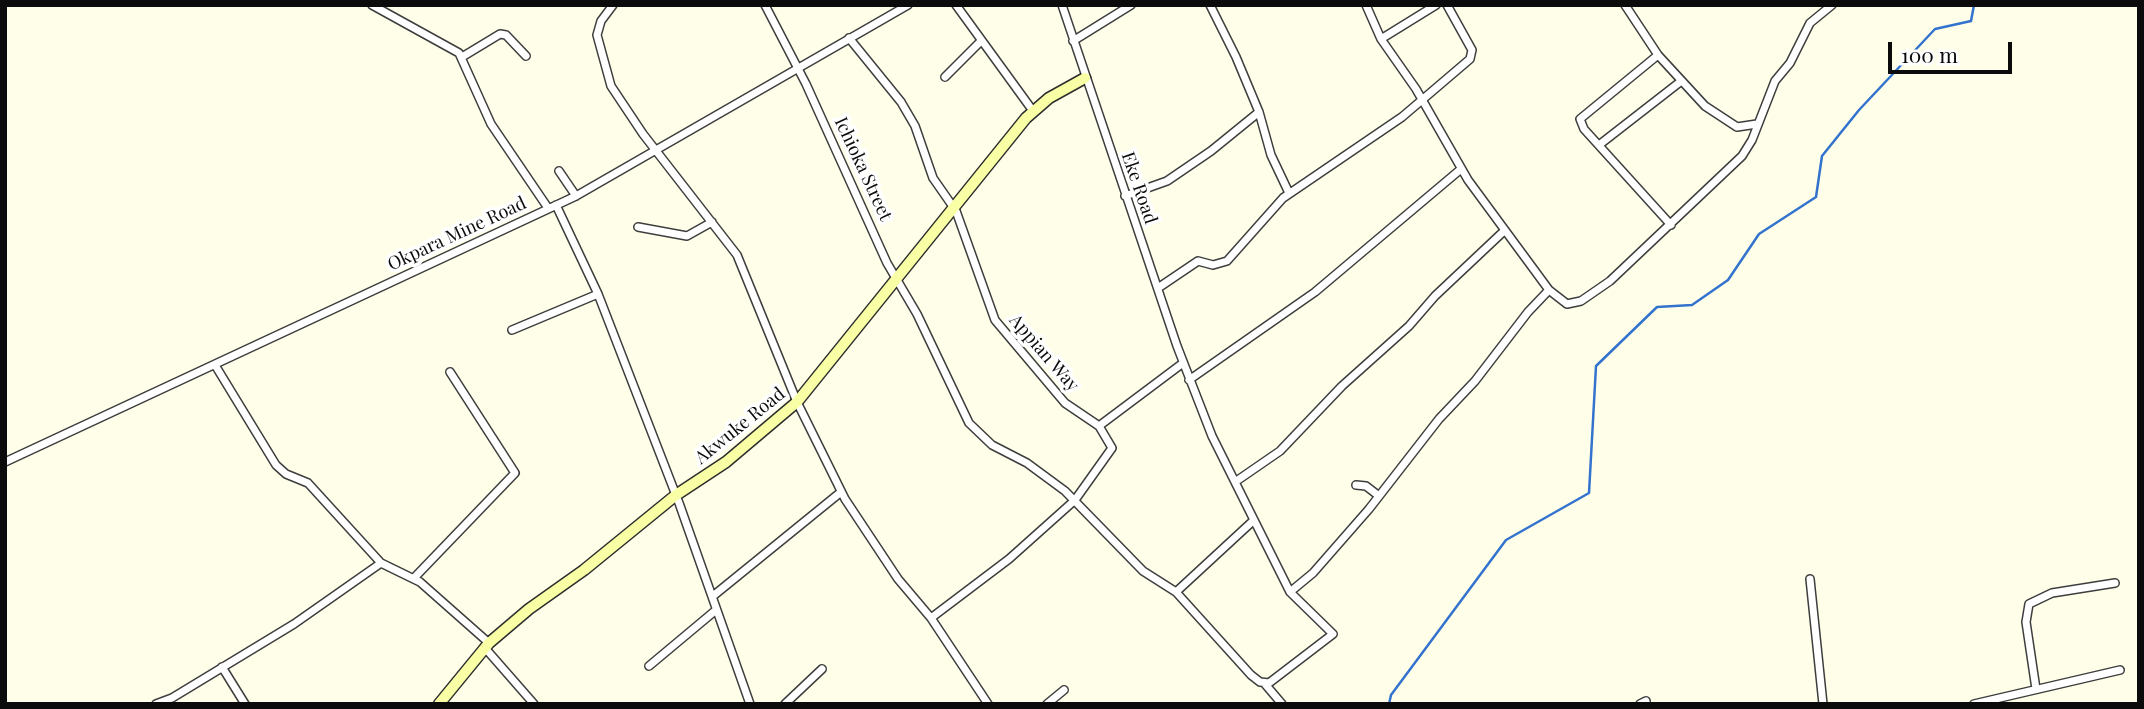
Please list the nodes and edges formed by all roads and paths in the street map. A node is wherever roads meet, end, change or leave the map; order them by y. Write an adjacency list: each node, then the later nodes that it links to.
1 (372, 5): 20 (street)
2 (613, 5): 30 (street)
3 (765, 5): 21 (street, Ichioka Street)
4 (908, 5): 14 (street, Okpara Mine Road)
5 (956, 5): 16 (street)
6 (1062, 5): 17 (street, Eke Road)
7 (1131, 5): 17 (street)
8 (1210, 5): 27 (street)
9 (1366, 5): 15 (street)
10 (1436, 5): 15 (street)
11 (1447, 5): 25 (street)
12 (1625, 5): 18 (street)
13 (1832, 5): 28 (street)
14 (849, 38): 21 (street, Okpara Mine Road); 37 (street, Appian Way)
15 (1381, 39): 25 (street)
16 (981, 41): 22 (street); 26 (street)
17 (1073, 41): 23 (street, Eke Road)
18 (1658, 55): 24 (street); 29 (street)
19 (526, 56): 20 (street)
20 (462, 57): 36 (street)
21 (799, 70): 30 (street, Okpara Mine Road); 42 (street, Ichioka Street)
22 (945, 77)
23 (1084, 78): 26 (main road, Akwuke Road); 35 (street, Eke Road)
24 (1680, 82): 28 (street); 29 (street)
25 (1422, 99): 31 (street); 33 (street)
26 (1033, 111): 37 (main road, Akwuke Road)
27 (1259, 112): 33 (street); 35 (street)
28 (1757, 124): 39 (street)
29 (1599, 145): 39 (street)
30 (656, 150): 34 (street, Okpara Mine Road); 38 (street)
31 (1461, 169): 41 (street); 50 (street)
32 (559, 171): 34 (street)
33 (1289, 193): 43 (street)
34 (576, 196): 36 (street, Okpara Mine Road)
35 (1125, 196): 43 (street, Eke Road)
36 (552, 207): 45 (street); 48 (street, Okpara Mine Road)
37 (954, 208): 42 (main road, Akwuke Road); 52 (street, Appian Way)
38 (712, 222): 40 (street); 51 (street)
39 (1671, 225): 44 (street)
40 (638, 227)
41 (1504, 231): 44 (street); 54 (street)
42 (897, 282): 51 (main road, Akwuke Road); 59 (street, Ichioka Street)
43 (1158, 288): 47 (street, Eke Road)
44 (1549, 290): 58 (street)
45 (598, 294): 46 (street); 57 (street)
46 (512, 330)
47 (1183, 363): 50 (street, Eke Road); 52 (street)
48 (215, 365): 53 (street, Okpara Mine Road); 61 (street)
49 (450, 372): 62 (street)
50 (1189, 380): 54 (street, Eke Road)
51 (797, 402): 56 (street); 57 (main road, Akwuke Road)
52 (1099, 426): 59 (street)
53 (5, 462)
54 (1236, 482): 60 (street, Eke Road)
55 (1356, 485): 58 (street)
56 (841, 492): 67 (street); 69 (street)
57 (676, 495): 67 (street); 70 (main road, Akwuke Road)
58 (1380, 496): 66 (street)
59 (1075, 500): 65 (street, Ichioka Street); 69 (street)
60 (1254, 520): 65 (street); 66 (street, Eke Road)
61 (381, 563): 62 (street); 72 (street)
62 (414, 578): 70 (street)
63 (1810, 579): 87 (street)
64 (2115, 583): 76 (street)
65 (1176, 592): 75 (street, Ichioka Street)
66 (1290, 592): 75 (street)
67 (713, 596): 68 (street)
68 (716, 610): 71 (street); 82 (street)
69 (931, 618): 84 (street)
70 (487, 646): 80 (main road, Akwuke Road); 81 (street)
71 (649, 666)
72 (222, 667): 78 (street); 79 (street)
73 (821, 669): 83 (street)
74 (2120, 670): 76 (street)
75 (1265, 684): 86 (street, Ichioka Street)
76 (2036, 688): 88 (street)
77 (1064, 690): 85 (street)
78 (156, 704)
79 (245, 704)
80 (439, 704)
81 (534, 704)
82 (750, 704)
83 (785, 704)
84 (989, 704)
85 (1047, 704)
86 (1282, 704)
87 (1823, 704)
88 (1974, 704)

